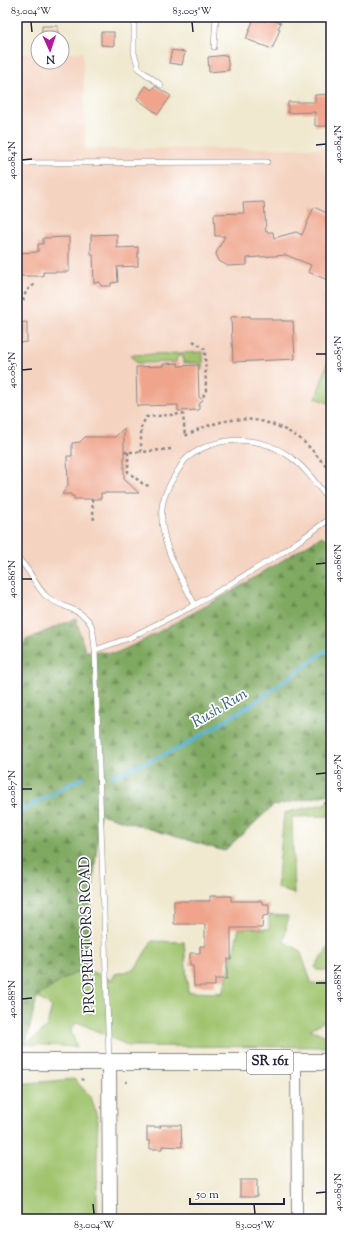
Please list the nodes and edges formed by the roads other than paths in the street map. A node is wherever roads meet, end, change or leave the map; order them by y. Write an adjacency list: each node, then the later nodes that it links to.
1 (134, 17): 4 (lane)
2 (216, 17): 3 (lane)
3 (214, 47)
4 (161, 85)
5 (267, 162): 6 (lane)
6 (17, 163)
7 (331, 503): 10 (lane)
8 (331, 518): 10 (lane)
9 (17, 558): 11 (lane, PROPRIETORS ROAD)
10 (195, 605): 11 (lane)
11 (94, 650): 13 (lane, PROPRIETORS ROAD)
12 (17, 1062): 13 (main road, SR 161)
13 (109, 1062): 14 (main road, SR 161); 16 (street, PROPRIETORS ROAD)
14 (296, 1062): 15 (main road, SR 161); 17 (street)
15 (331, 1062)
16 (110, 1219)
17 (297, 1219)

